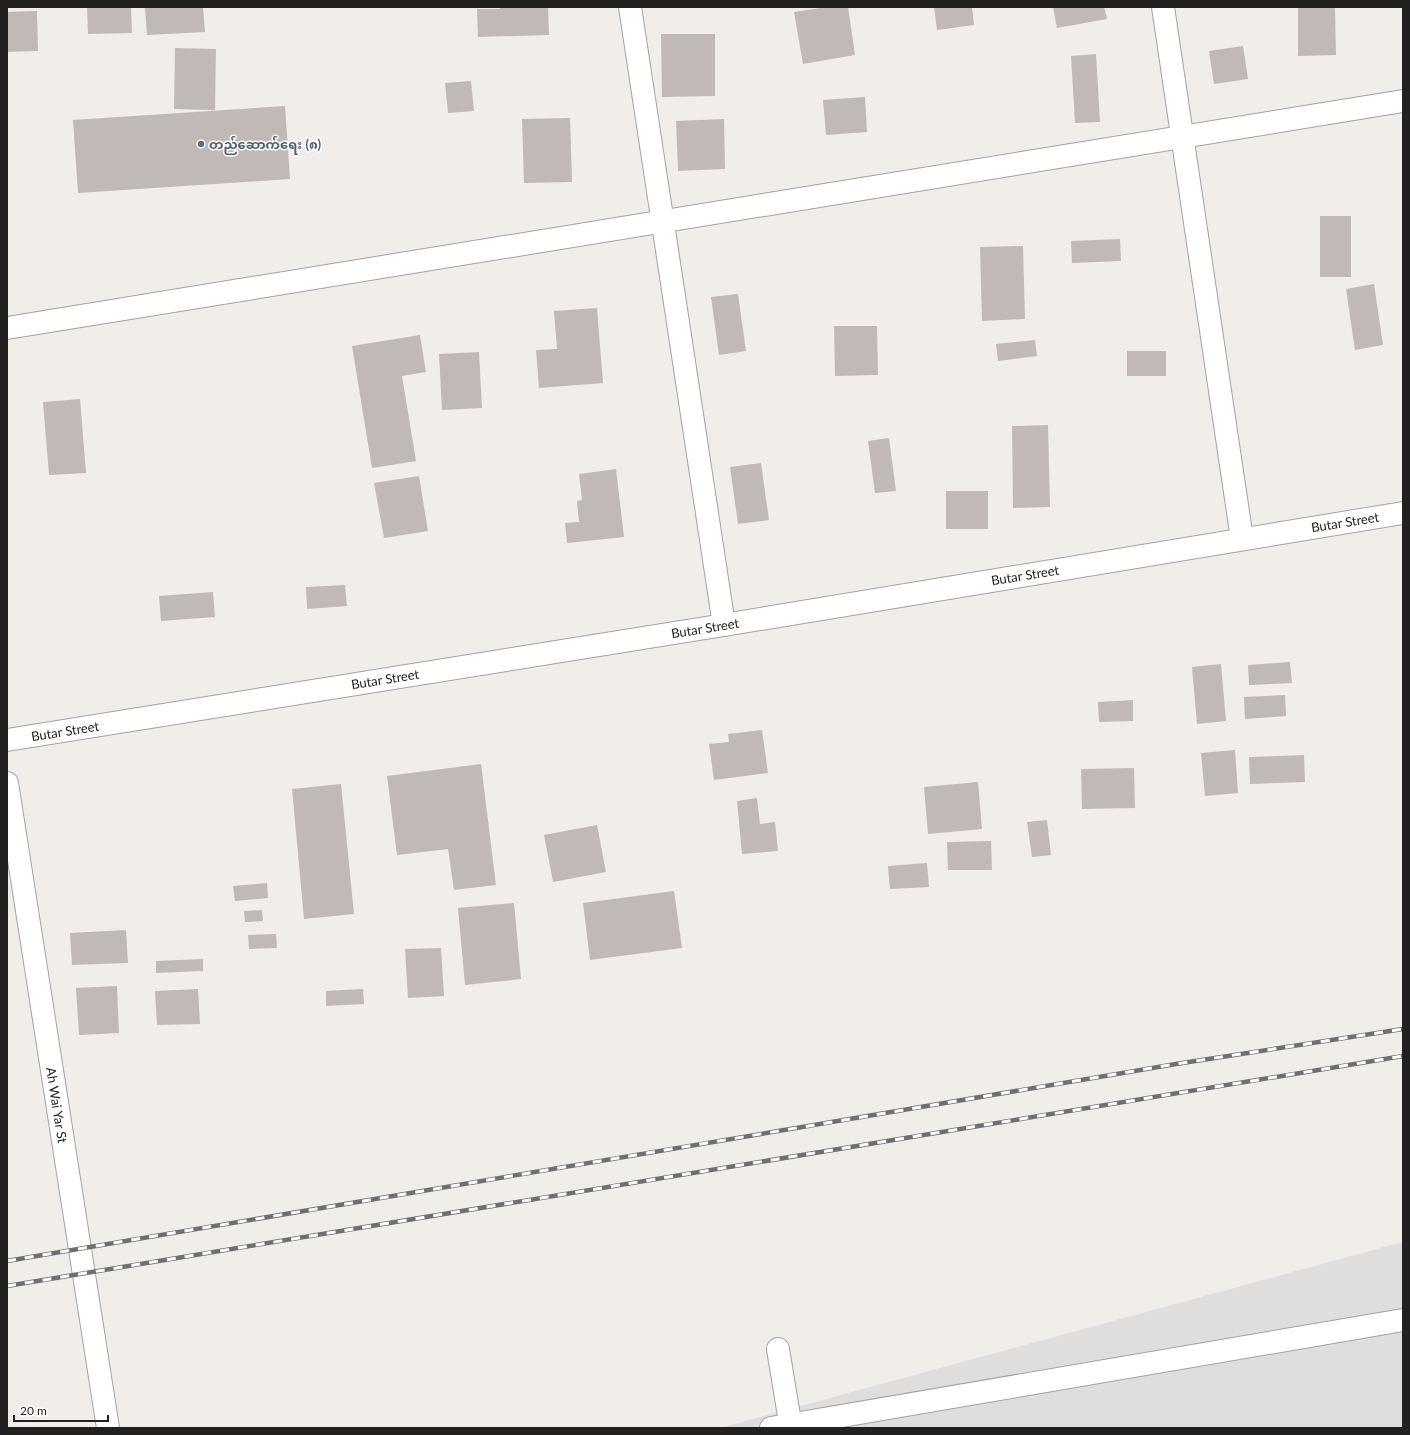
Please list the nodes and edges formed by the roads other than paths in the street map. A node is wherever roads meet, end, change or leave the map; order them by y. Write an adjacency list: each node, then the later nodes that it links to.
1 (630, 7): 5 (street)
2 (1163, 7): 4 (street)
3 (1403, 101): 4 (street)
4 (1182, 137): 5 (street); 8 (street)
5 (662, 222): 6 (street); 9 (street)
6 (7, 328)
7 (1403, 513): 8 (street, Butar Street)
8 (1242, 539): 9 (street, Butar Street)
9 (724, 625): 10 (street, Butar Street)
10 (7, 740)
11 (7, 783): 15 (street, Ah Wai Yar St)
12 (1403, 1320): 14 (street)
13 (778, 1349): 14 (street)
14 (784, 1427)
15 (108, 1428)

